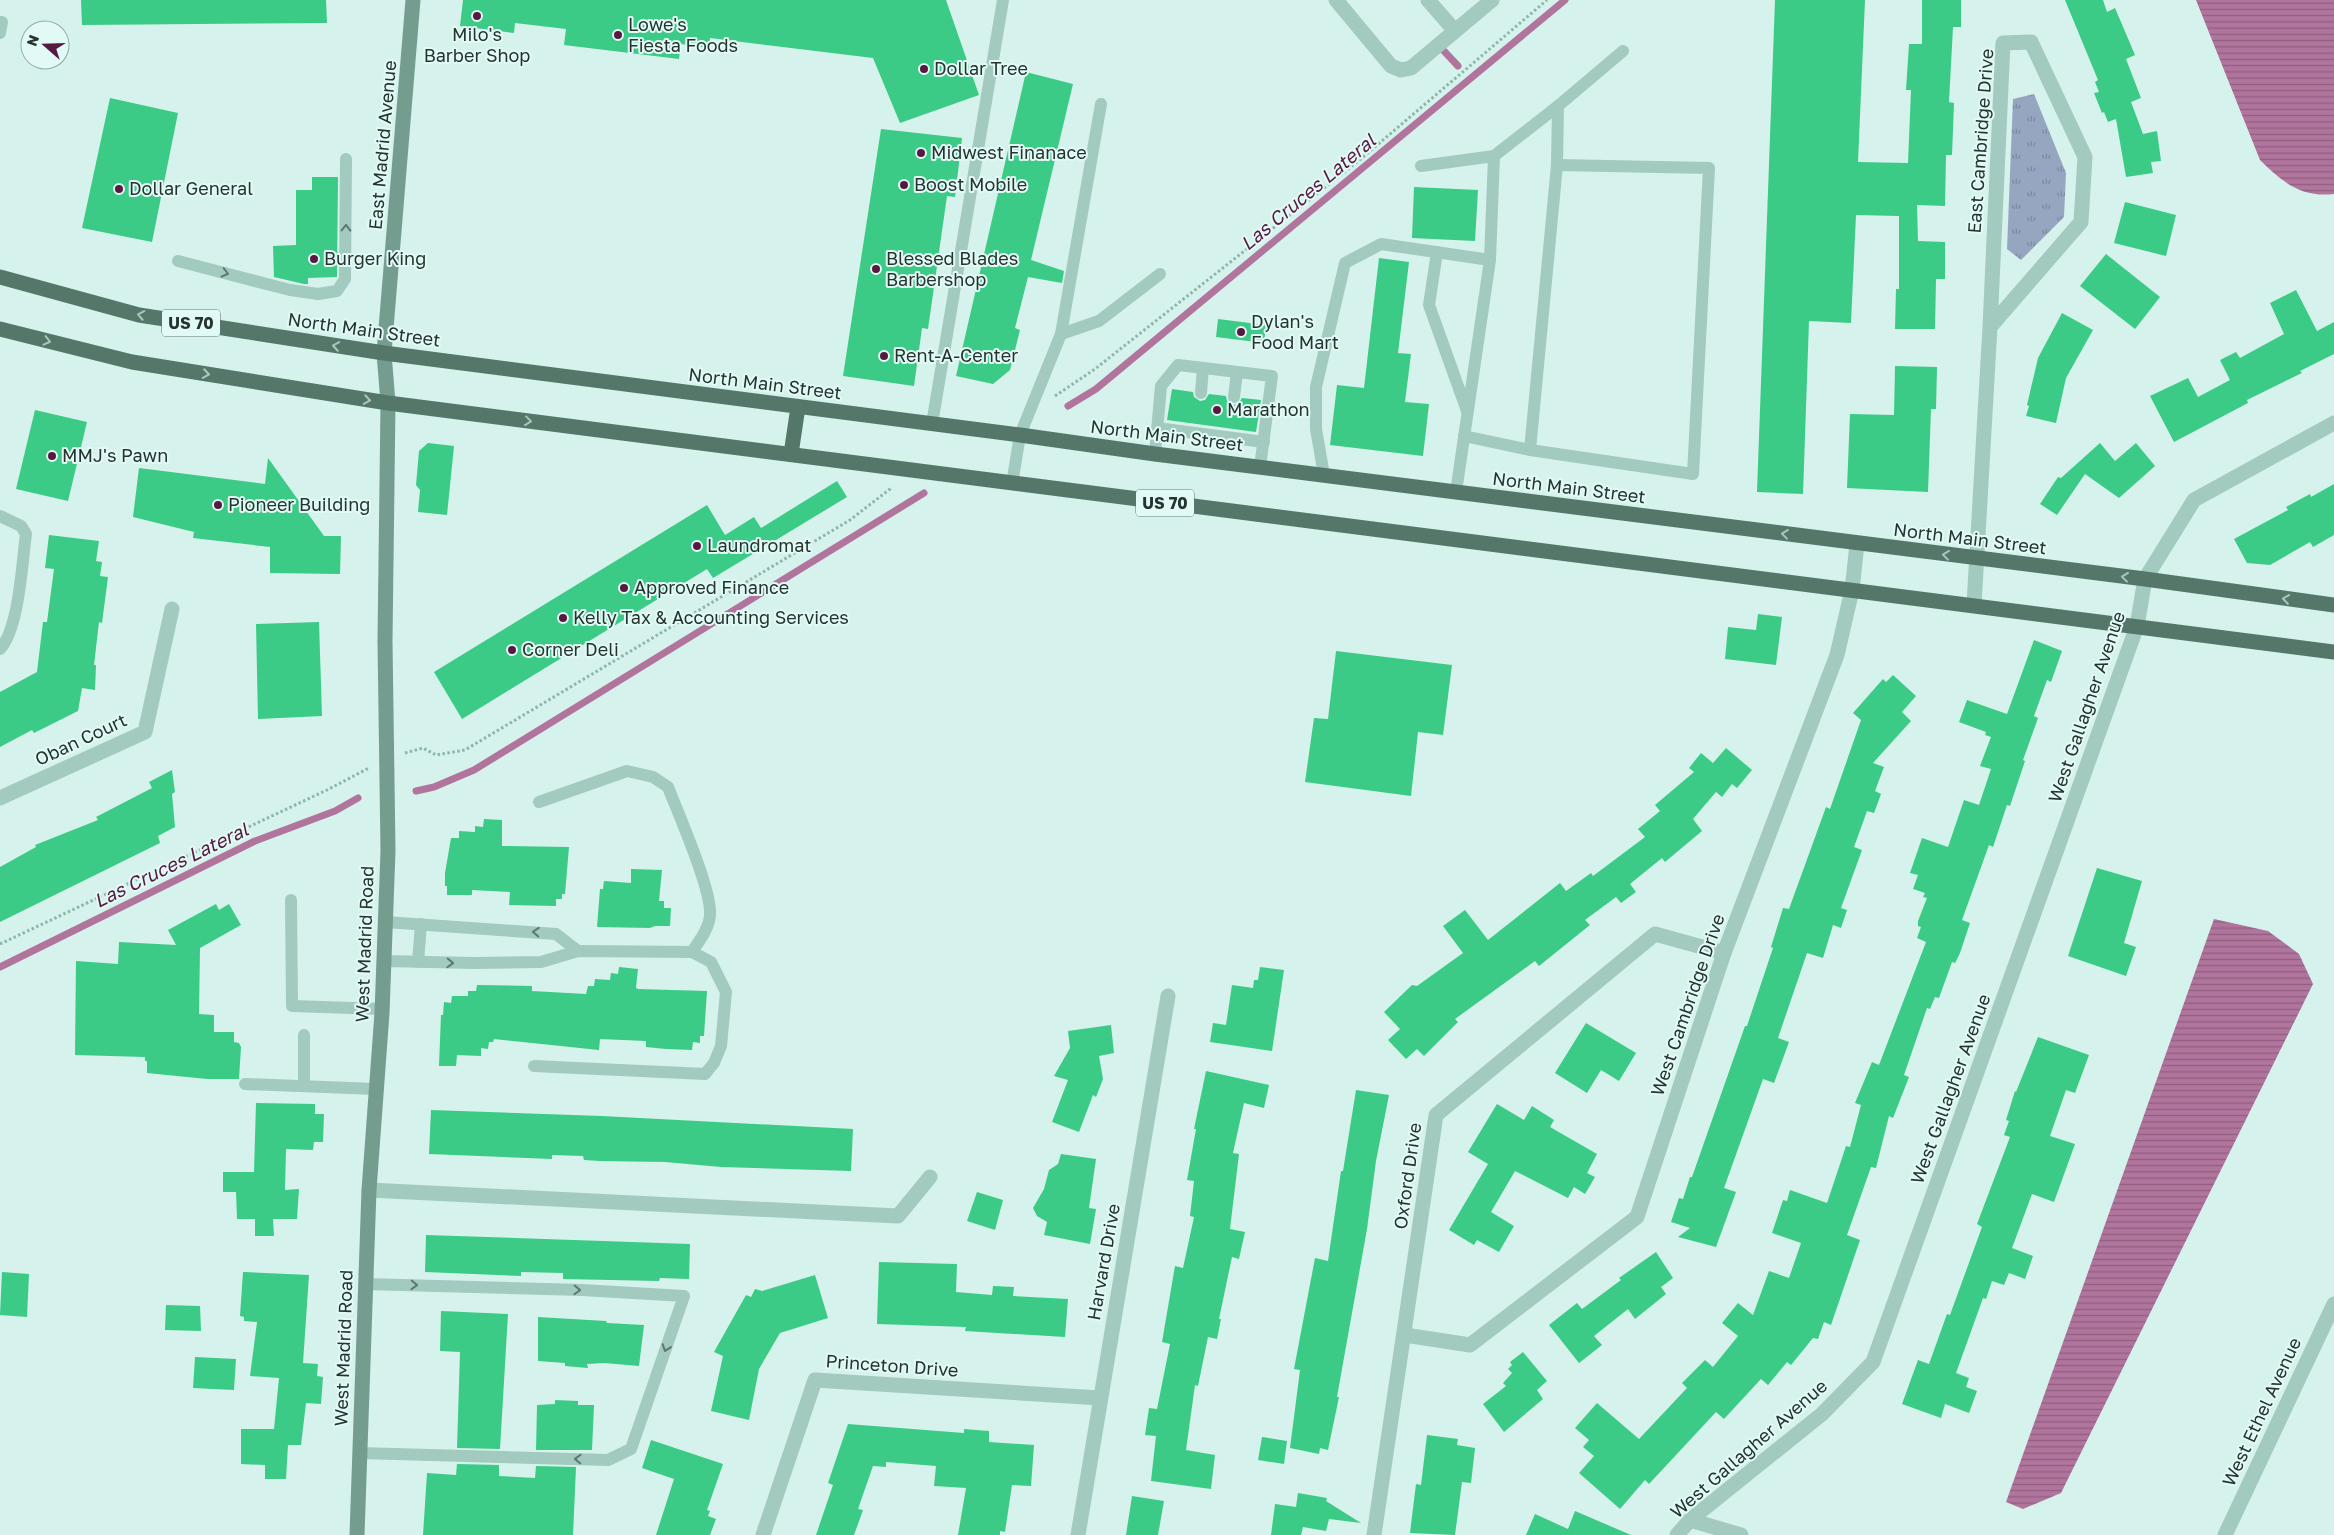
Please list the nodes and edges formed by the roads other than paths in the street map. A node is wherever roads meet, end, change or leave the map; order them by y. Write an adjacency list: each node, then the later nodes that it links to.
1 (413, 0): 24 (street, East Madrid Avenue)
2 (1003, 0): 33 (lane)
3 (1336, 0): 7 (street)
4 (1428, 0): 7 (street)
5 (1492, 0): 7 (street)
6 (0, 22): 8 (lane)
7 (1455, 31)
8 (0, 33)
9 (1623, 51): 11 (lane)
10 (1101, 104): 23 (lane)
11 (1558, 106): 12 (lane); 14 (lane)
12 (1494, 156): 15 (lane); 17 (lane)
13 (346, 159): 18 (lane, one-way to 13)
14 (1557, 165): 38 (lane); 38 (lane)
15 (1421, 166)
16 (1437, 252): 17 (lane); 31 (lane); 42 (lane)
17 (1490, 260): 31 (lane)
18 (178, 261)
19 (1160, 274): 23 (lane)
20 (0, 277): 24 (main road, North Main Street / US 70, one-way to 20)
21 (1990, 327): 21 (street, East Cambridge Drive); 47 (street, East Cambridge Drive)
22 (0, 329): 29 (main road, US 70, one-way to 29)
23 (1060, 334): 35 (lane)
24 (384, 353): 29 (street, West Madrid Road); 30 (main road, North Main Street / US 70)
25 (1203, 368): 26 (lane); 27 (lane); 34 (lane)
26 (1237, 372): 28 (lane); 37 (lane)
27 (1201, 392)
28 (1234, 397)
29 (388, 403): 39 (main road, US 70, one-way to 39); 59 (street, West Madrid Road)
30 (798, 407): 33 (main road, North Main Street / US 70); 39 (main road)
31 (1468, 414): 36 (lane)
32 (2334, 423): 48 (street)
33 (932, 424): 35 (main road, North Main Street / US 70)
34 (1157, 428): 37 (lane); 40 (lane)
35 (1020, 435): 40 (main road, North Main Street / US 70); 43 (lane)
36 (1464, 436): 38 (lane); 44 (lane)
37 (1264, 442): 41 (lane)
38 (1530, 450)
39 (791, 454): 43 (main road, US 70)
40 (1155, 454): 41 (main road, North Main Street / US 70)
41 (1260, 467): 42 (main road, North Main Street / US 70)
42 (1324, 475): 44 (main road, North Main Street / US 70)
43 (1012, 484): 49 (main road, US 70)
44 (1456, 492): 46 (main road, North Main Street / US 70, one-way to 44)
45 (0, 516): 54 (lane)
46 (1857, 544): 47 (main road, North Main Street / US 70, one-way to 46); 49 (street, West Cambridge Drive)
47 (1978, 559): 48 (main road, North Main Street / US 70, one-way to 47); 50 (street, East Cambridge Drive)
48 (2145, 579): 51 (main road, North Main Street / US 70, one-way to 48); 53 (street, West Gallagher Avenue)
49 (1852, 590): 50 (main road, US 70); 63 (street, West Cambridge Drive)
50 (1974, 605): 53 (main road, US 70)
51 (2334, 605)
52 (172, 610): 56 (street, Oban Court)
53 (2137, 626): 55 (main road, US 70); 80 (street, West Gallagher Avenue)
54 (0, 649)
55 (2334, 652)
56 (0, 798)
57 (539, 802): 62 (lane)
58 (291, 900): 67 (lane)
59 (385, 922): 60 (lane); 64 (street, West Madrid Road)
60 (421, 924): 61 (lane, one-way to 60); 65 (lane)
61 (578, 951): 62 (lane); 65 (lane, one-way to 61)
62 (692, 952): 69 (lane)
63 (1724, 953): 77 (street, West Cambridge Drive); 77 (street, Oxford Drive)
64 (384, 961): 65 (lane); 67 (street, West Madrid Road)
65 (418, 962)
66 (1168, 996): 78 (street, Harvard Drive)
67 (382, 1009): 72 (street, West Madrid Road)
68 (304, 1035): 71 (lane)
69 (534, 1066)
70 (245, 1084): 71 (lane)
71 (304, 1086): 72 (lane)
72 (376, 1089): 74 (street, West Madrid Road)
73 (930, 1176): 74 (street)
74 (369, 1190): 75 (street, West Madrid Road)
75 (365, 1284): 79 (street, West Madrid Road); 79 (lane, one-way to 79)
76 (2334, 1304): 87 (street, West Ethel Avenue)
77 (1405, 1335): 84 (street, Oxford Drive)
78 (1100, 1398): 82 (street, Princeton Drive); 83 (street, Harvard Drive)
79 (359, 1453): 81 (street, West Madrid Road)
80 (1690, 1520): 85 (street, West Gallagher Avenue); 86 (street)
81 (357, 1535)
82 (764, 1535)
83 (1078, 1535)
84 (1374, 1535)
85 (1677, 1535)
86 (1741, 1535)
87 (2225, 1535)

